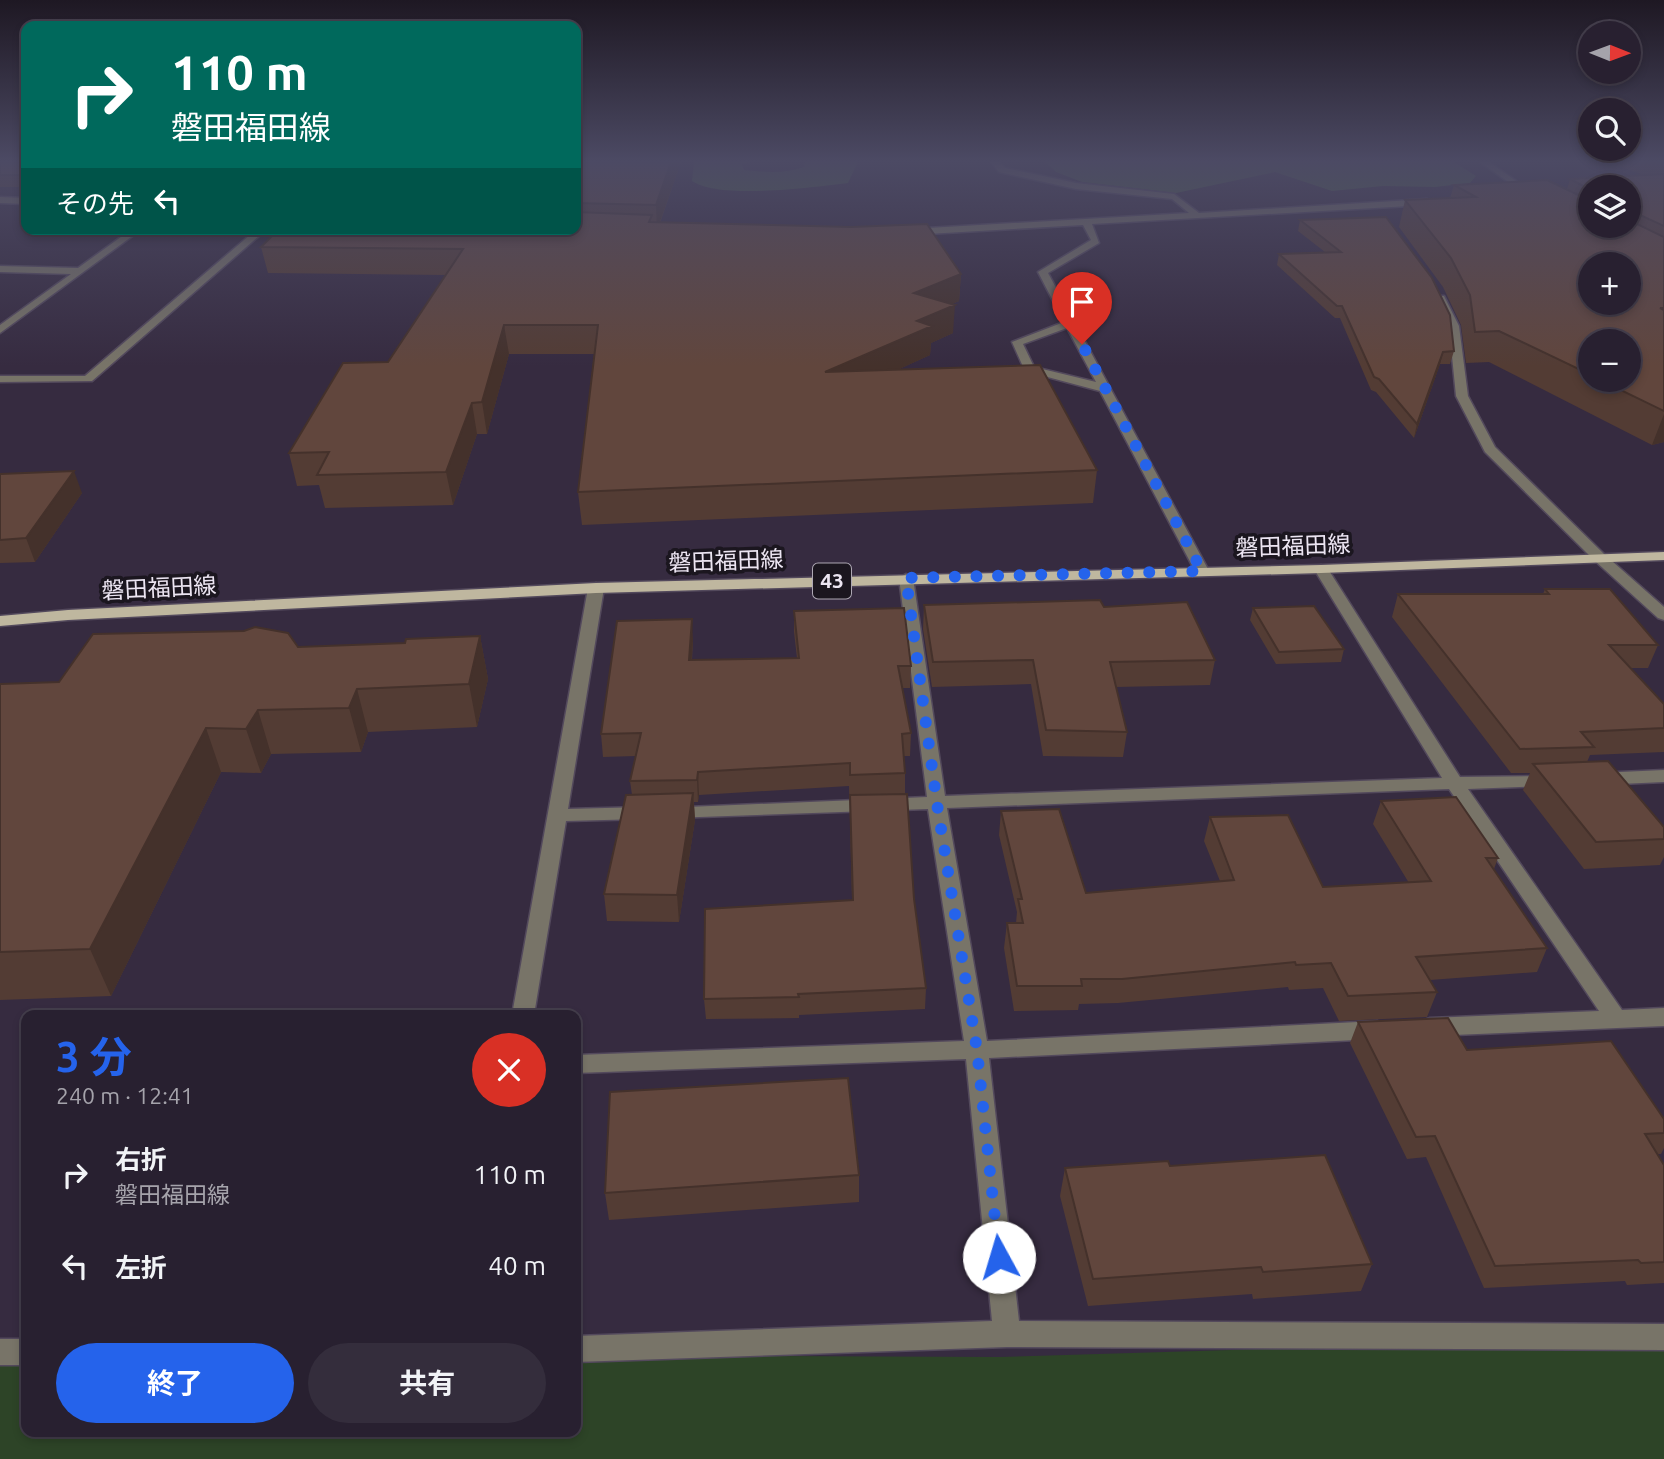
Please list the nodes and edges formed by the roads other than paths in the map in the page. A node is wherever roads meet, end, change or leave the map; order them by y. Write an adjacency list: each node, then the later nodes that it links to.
1 (932, 230): 3 (street)
2 (1091, 230): 9 (street)
3 (895, 232)
4 (130, 235): 7 (street)
5 (256, 235): 11 (street)
6 (0, 269): 7 (street)
7 (82, 271): 10 (street)
8 (1436, 288): 14 (street)
9 (1070, 323): 12 (street); 12 (street)
10 (0, 330)
11 (0, 379)
12 (1104, 388): 16 (street)
13 (1664, 556): 14 (main road, 磐田福田線 / 43)
14 (1599, 557): 15 (main road, 磐田福田線 / 43); 19 (street)
15 (1321, 569): 16 (main road, 磐田福田線 / 43); 22 (street)
16 (1202, 571): 17 (main road, 磐田福田線 / 43)
17 (906, 578): 18 (main road, 磐田福田線 / 43); 23 (street)
18 (596, 588): 20 (main road, 磐田福田線 / 43); 24 (street)
19 (1664, 615)
20 (0, 621)
21 (1664, 776): 22 (street)
22 (1455, 784): 23 (street); 26 (street)
23 (937, 804): 24 (street); 28 (street)
24 (559, 815): 25 (street)
25 (524, 1010)
26 (1615, 1017): 27 (street); 28 (street)
27 (1664, 1017)
28 (977, 1050): 29 (street); 30 (street)
29 (581, 1064)
30 (1007, 1334): 31 (street); 32 (street)
31 (1664, 1337)
32 (581, 1349)
33 (0, 1352): 34 (street)
34 (21, 1352)

